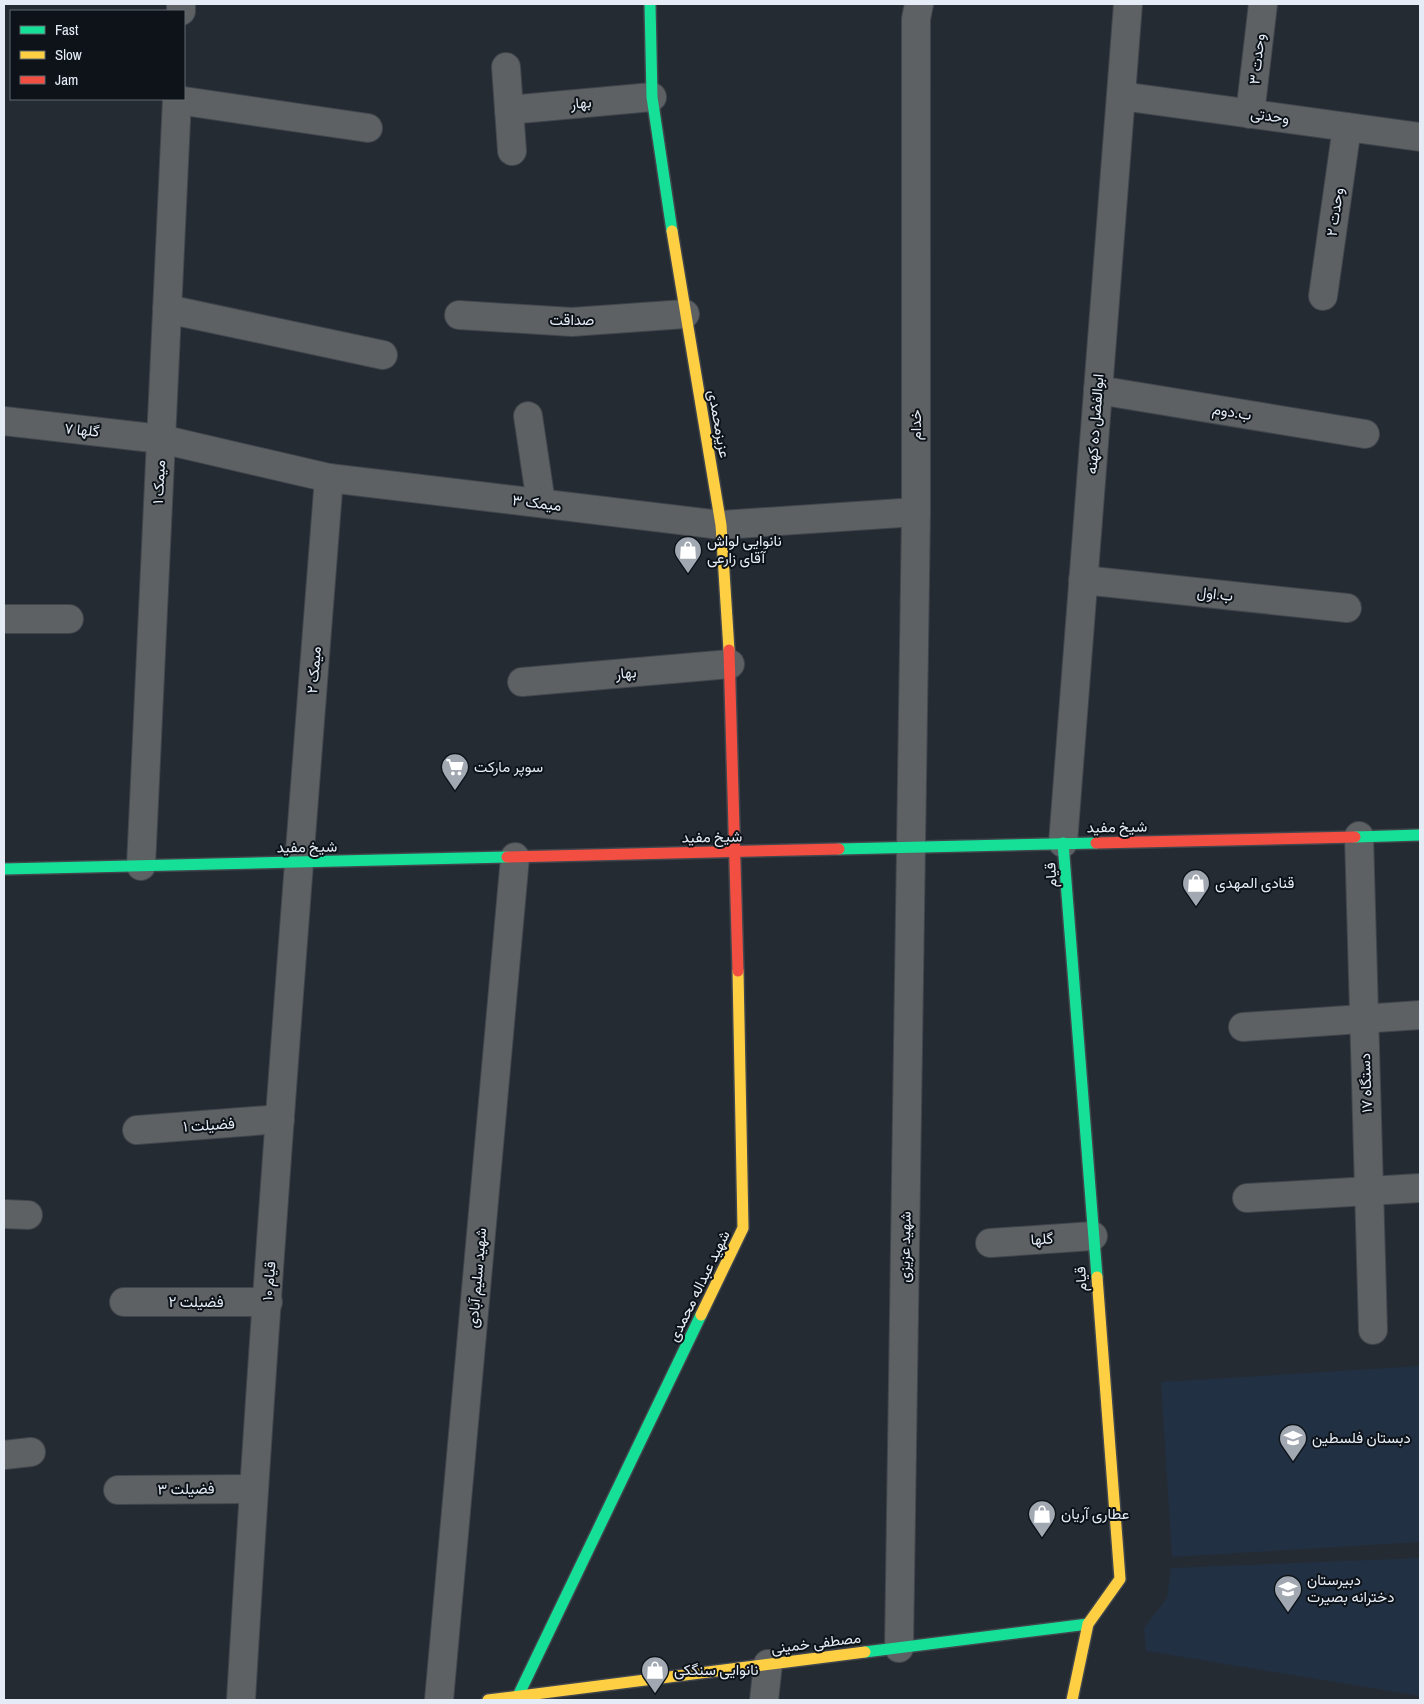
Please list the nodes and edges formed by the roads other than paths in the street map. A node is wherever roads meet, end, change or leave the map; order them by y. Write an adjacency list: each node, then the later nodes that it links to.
1 (650, 4): 7 (street, عزیزمحمدی)
2 (919, 4): 28 (street, خدام)
3 (1128, 4): 6 (street, ابوالفضل ده کهنه)
4 (1263, 4): 11 (street, وحدت ۳)
5 (506, 67): 10 (street)
6 (1121, 96): 11 (street, وحدتی); 21 (street, ابوالفضل ده کهنه)
7 (652, 97): 10 (street, بهار); 18 (street, عزیزمحمدی)
8 (177, 100): 17 (street, میمک ۱)
9 (184, 100): 13 (street)
10 (509, 110): 15 (street)
11 (1250, 114): 12 (street, وحدتی)
12 (1347, 127): 14 (street, وحدتی); 16 (street, وحدت ۲)
13 (368, 128)
14 (1420, 137)
15 (512, 151)
16 (1323, 296)
17 (167, 309): 20 (street); 25 (street, میمک ۱)
18 (685, 314): 19 (street, صداقت); 29 (street, عزیزمحمدی)
19 (459, 316)
20 (383, 354)
21 (1098, 390): 24 (street, ب.دوم); 30 (street, ابوالفضل ده کهنه)
22 (528, 416): 27 (street)
23 (4, 421): 25 (street, گلها ۷)
24 (1365, 434)
25 (161, 439): 26 (street, میمک ۳); 43 (street, میمک ۱)
26 (329, 478): 27 (street, میمک ۳); 42 (street, میمک ۲)
27 (541, 504): 29 (street, میمک ۳)
28 (916, 512): 29 (street, میمک ۳); 39 (street, خدام)
29 (721, 525): 34 (street, عزیزمحمدی)
30 (1083, 580): 31 (street, ب.اول); 38 (street, ابوالفضل ده کهنه)
31 (1347, 608)
32 (4, 619): 33 (street)
33 (69, 619)
34 (730, 664): 35 (street, بهار); 40 (street, عزیزمحمدی)
35 (522, 682)
36 (1420, 835): 37 (street, شیخ مفید)
37 (1359, 836): 38 (street, شیخ مفید); 46 (street, ۱۷ دستگاه)
38 (1063, 843): 39 (street, شیخ مفید); 53 (street, قیام)
39 (912, 847): 40 (street, شیخ مفید); 63 (street, شهید عزیزی)
40 (736, 851): 41 (street, شیخ مفید); 65 (street, شهید عبداله محمدی)
41 (515, 857): 42 (street, شیخ مفید); 67 (street, شهید سلیم آبادی)
42 (298, 862): 43 (street, شیخ مفید); 48 (street, قیام ۱۰)
43 (141, 866): 44 (street, شیخ مفید)
44 (4, 869)
45 (1420, 1015): 46 (street)
46 (1364, 1019): 47 (street); 51 (street, ۱۷ دستگاه)
47 (1243, 1027)
48 (280, 1120): 49 (street, فضیلت ۱); 56 (street, قیام ۱۰)
49 (137, 1130)
50 (1420, 1188): 51 (street)
51 (1369, 1191): 52 (street); 57 (street, ۱۷ دستگاه)
52 (1247, 1198)
53 (1093, 1236): 54 (street, گلها); 62 (street, قیام)
54 (990, 1243)
55 (124, 1302): 56 (street, فضیلت ۲)
56 (268, 1302): 60 (street, قیام ۱۰)
57 (1373, 1330)
58 (31, 1452): 59 (street)
59 (4, 1455)
60 (254, 1488): 61 (street, فضیلت ۳); 66 (street, قیام ۱۰)
61 (118, 1490)
62 (1088, 1624): 63 (street, مصطفی خمینی); 70 (street, قیام)
63 (898, 1648): 64 (street, مصطفی خمینی)
64 (768, 1664): 65 (street, مصطفی خمینی); 69 (street)
65 (518, 1696): 68 (street, مصطفی خمینی)
66 (241, 1700)
67 (439, 1700)
68 (488, 1700)
69 (764, 1700)
70 (1072, 1700)

